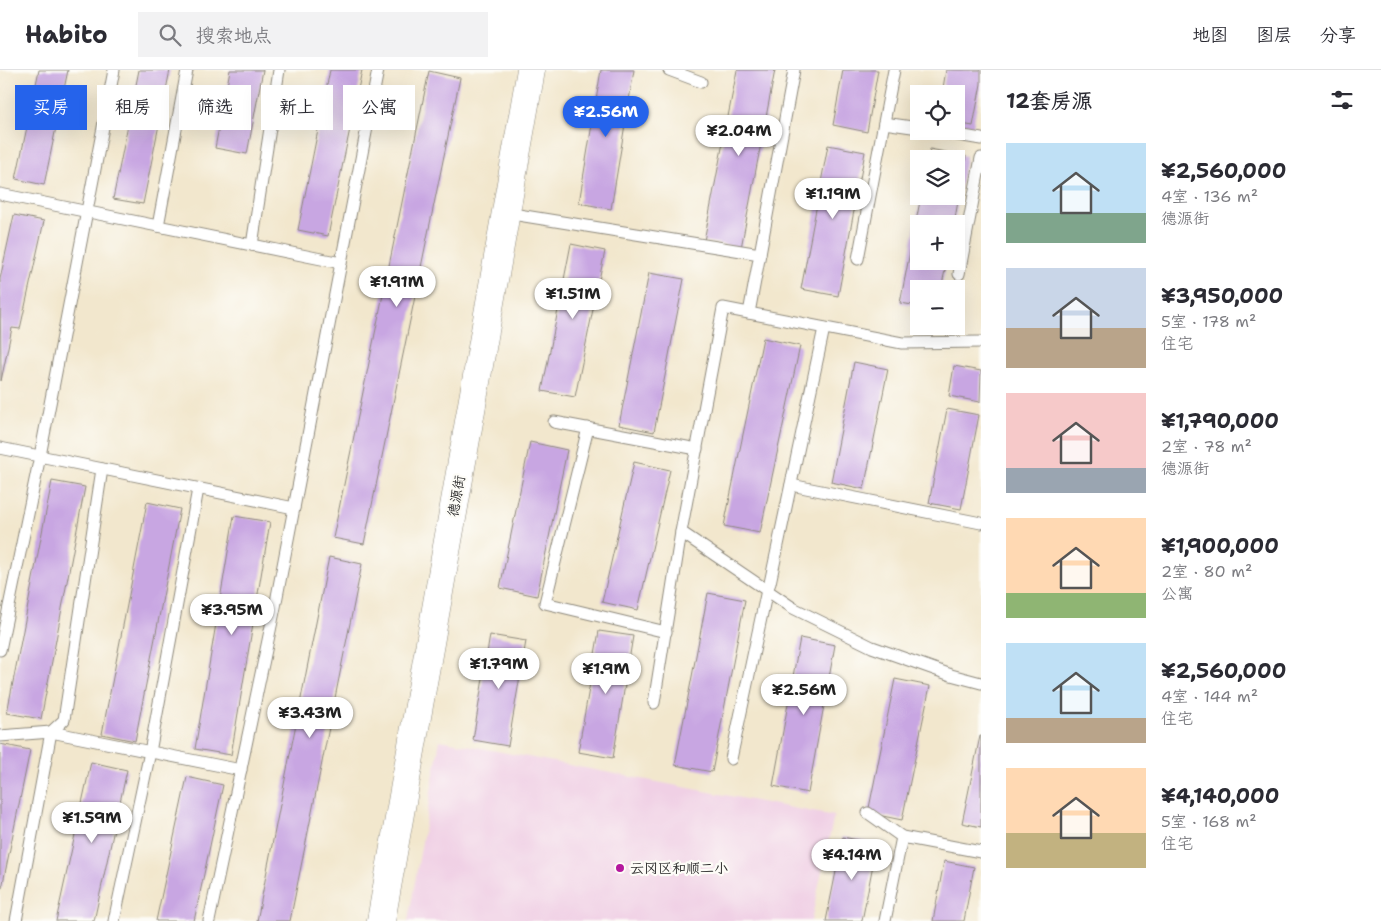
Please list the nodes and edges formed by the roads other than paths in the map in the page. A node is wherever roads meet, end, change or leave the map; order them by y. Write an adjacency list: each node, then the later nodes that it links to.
1 (114, 70): 16 (lane)
2 (188, 70): 18 (lane)
3 (279, 70): 19 (lane)
4 (378, 70): 22 (lane)
5 (531, 70): 17 (street, 德源街)
6 (669, 70): 9 (lane)
7 (794, 70): 20 (lane)
8 (894, 70): 10 (lane)
9 (701, 82)
10 (884, 123): 11 (lane); 21 (lane)
11 (910, 127)
12 (965, 136): 13 (lane)
13 (981, 139)
14 (981, 158): 23 (lane)
15 (0, 194): 16 (lane)
16 (87, 212): 18 (lane); 31 (lane)
17 (506, 213): 20 (lane); 54 (street, 德源街)
18 (158, 226): 19 (lane)
19 (252, 245): 22 (lane)
20 (760, 254): 24 (lane)
21 (858, 259)
22 (341, 263): 35 (lane)
23 (958, 274)
24 (749, 313): 25 (lane); 30 (lane)
25 (824, 328): 26 (lane); 33 (lane)
26 (981, 342)
27 (554, 422): 28 (lane)
28 (588, 428): 30 (lane); 39 (lane)
29 (0, 448): 31 (lane)
30 (697, 448): 37 (lane)
31 (40, 456): 32 (lane); 40 (lane)
32 (102, 469): 34 (lane); 43 (lane)
33 (791, 486): 36 (lane); 38 (lane)
34 (198, 489): 35 (lane); 45 (lane)
35 (294, 508): 47 (lane)
36 (981, 523)
37 (681, 532): 38 (lane); 39 (lane)
38 (766, 590): 41 (lane); 46 (lane)
39 (666, 632): 42 (lane)
40 (0, 650)
41 (981, 683)
42 (654, 703)
43 (50, 732): 44 (lane); 45 (lane); 51 (lane)
44 (0, 736)
45 (150, 752): 47 (lane); 52 (lane)
46 (731, 759)
47 (241, 770): 53 (lane)
48 (868, 814): 49 (lane)
49 (902, 837): 50 (lane); 55 (lane)
50 (981, 852)
51 (16, 921)
52 (114, 921)
53 (209, 921)
54 (381, 921)
55 (885, 921)

